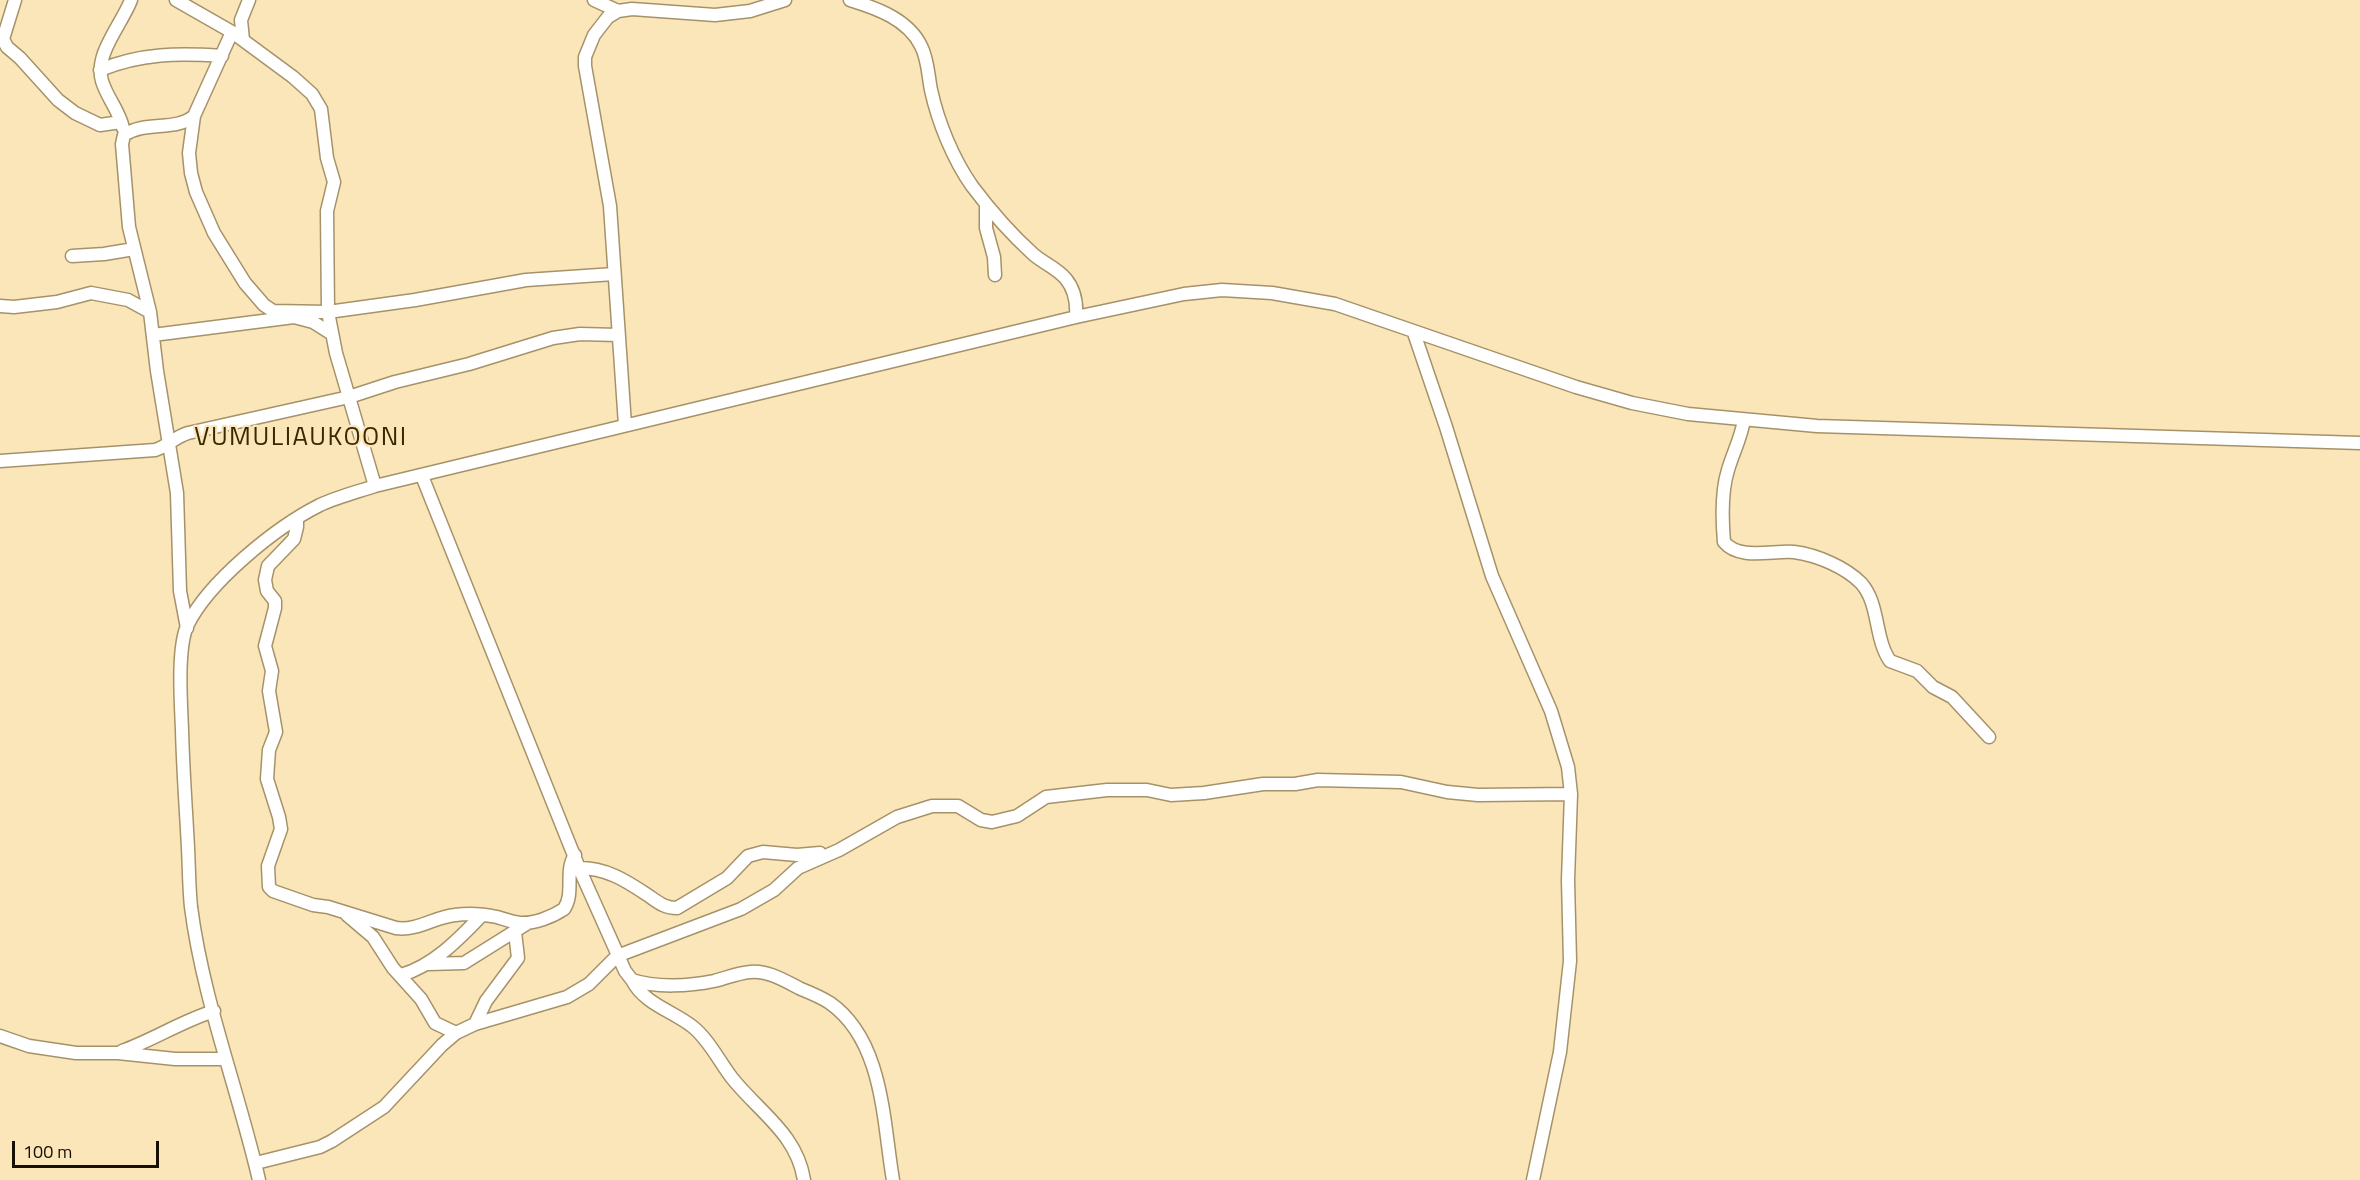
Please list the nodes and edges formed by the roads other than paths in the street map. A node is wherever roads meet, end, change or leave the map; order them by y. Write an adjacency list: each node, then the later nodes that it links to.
1 (15, 0): 14 (street)
2 (132, 0): 12 (street)
3 (176, 0): 9 (street)
4 (249, 0): 10 (street)
5 (594, 0): 8 (street)
6 (785, 0): 8 (street)
7 (850, 0): 16 (street)
8 (618, 11): 19 (street)
9 (232, 32): 10 (street); 11 (street)
10 (243, 40): 23 (street)
11 (222, 56): 12 (street); 13 (street)
12 (100, 70): 14 (street)
13 (194, 117): 15 (street); 23 (street)
14 (121, 122): 15 (street)
15 (124, 135): 17 (street)
16 (986, 204): 20 (street); 24 (street)
17 (134, 249): 18 (street); 22 (street)
18 (72, 256)
19 (614, 274): 23 (street); 28 (street)
20 (995, 275)
21 (0, 306): 22 (street)
22 (150, 312): 27 (street)
23 (328, 312): 25 (street)
24 (1076, 317): 26 (street); 31 (street)
25 (332, 333): 27 (street); 29 (street)
26 (1414, 333): 30 (street); 40 (street)
27 (153, 335): 33 (street)
28 (618, 335): 29 (street); 31 (street)
29 (349, 397): 33 (street); 36 (street)
30 (1744, 420): 32 (street); 39 (street)
31 (625, 425): 35 (street)
32 (2360, 443)
33 (170, 444): 34 (street); 38 (street)
34 (0, 461)
35 (422, 476): 36 (street); 42 (street)
36 (375, 486): 37 (street)
37 (297, 519): 38 (street); 44 (street)
38 (186, 628): 52 (street)
39 (1989, 737)
40 (1571, 794): 41 (street); 62 (street)
41 (839, 850): 43 (street); 48 (street)
42 (574, 855): 43 (street); 46 (street)
43 (579, 868): 48 (street)
44 (344, 912): 45 (street); 50 (street)
45 (482, 915): 46 (street); 49 (street)
46 (529, 922): 47 (street)
47 (515, 932): 49 (street); 53 (street)
48 (617, 956): 51 (street); 53 (street)
49 (428, 964): 50 (street)
50 (400, 975): 54 (street)
51 (632, 980): 60 (street); 61 (street)
52 (214, 1011): 56 (street); 57 (street)
53 (475, 1024): 54 (street)
54 (456, 1033): 58 (street)
55 (0, 1036): 56 (street)
56 (118, 1053): 57 (street)
57 (226, 1059): 58 (street)
58 (256, 1163): 59 (street)
59 (260, 1180)
60 (804, 1180)
61 (893, 1180)
62 (1533, 1180)

